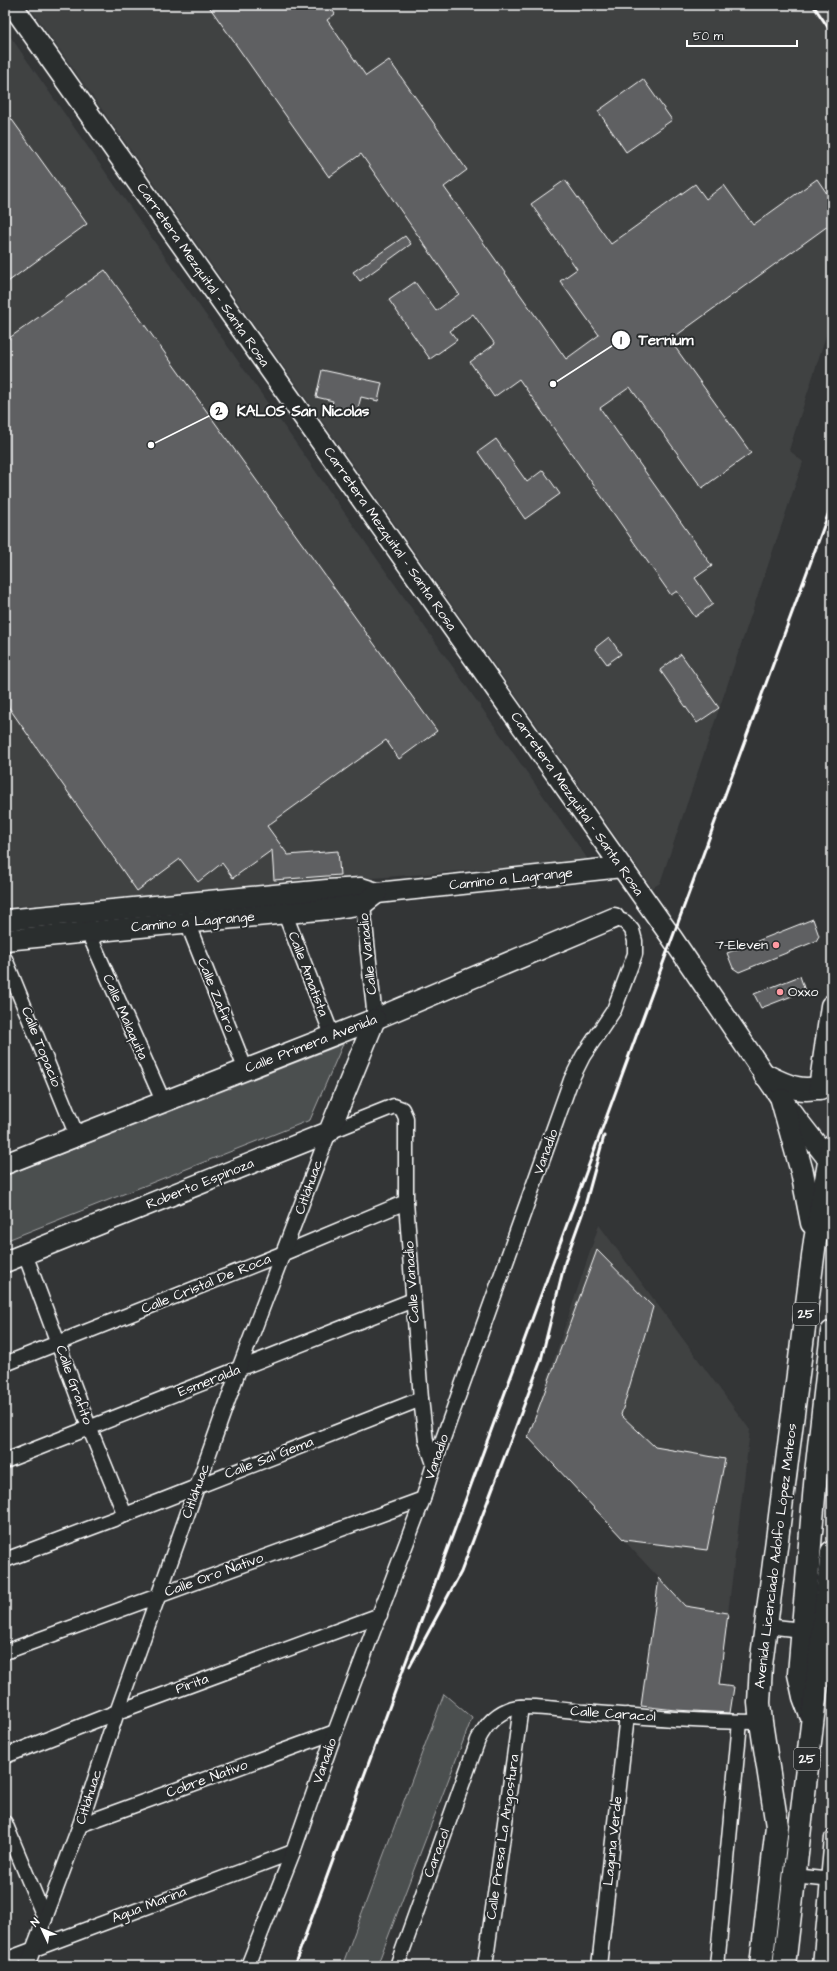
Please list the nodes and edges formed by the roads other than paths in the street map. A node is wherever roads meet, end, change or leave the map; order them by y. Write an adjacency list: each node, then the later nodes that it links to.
1 (12, 5): 2 (street, Carretera Mezquital - Santa Rosa)
2 (622, 867): 3 (street, Camino a Lagrange); 15 (street, Carretera Mezquital - Santa Rosa)
3 (367, 895): 4 (street, Camino a Lagrange); 7 (street, Camino a Lagrange); 12 (street, Calle Vanadio)
4 (285, 914): 8 (street, Camino a Lagrange); 13 (street, Calle Amatista)
5 (614, 918): 12 (street, Calle Primera Avenida); 37 (street, Vanadio)
6 (5, 920): 7 (street, Camino a Lagrange)
7 (88, 922): 8 (street, Camino a Lagrange); 9 (street, Camino a Lagrange); 18 (street, Calle Malaquita)
8 (187, 922): 14 (street, Calle Zafiro)
9 (5, 940)
10 (5, 959): 21 (street, Calle Topacio)
11 (832, 1006): 16 (main road)
12 (375, 1019): 13 (street, Calle Primera Avenida); 20 (street, Citláhuac)
13 (332, 1035): 14 (street, Calle Primera Avenida)
14 (245, 1068): 18 (street, Calle Primera Avenida)
15 (765, 1075): 16 (main road); 17 (street, Carretera Mezquital - Santa Rosa)
16 (826, 1086)
17 (782, 1100): 22 (street, Carretera Mezquital - Santa Rosa); 25 (main road)
18 (163, 1101): 21 (street, Calle Primera Avenida)
19 (394, 1106): 20 (street, Roberto Espinoza); 24 (street, Calle Vanadio)
20 (329, 1132): 26 (street, Citláhuac); 27 (street, Roberto Espinoza)
21 (77, 1136): 23 (street, Calle Primera Avenida)
22 (831, 1158): 25 (main road, Avenida Licenciado Adolfo López Mateos / 25)
23 (5, 1164)
24 (406, 1202): 26 (street, Calle Cristal De Roca); 29 (street, Calle Vanadio)
25 (814, 1241): 45 (main road, Avenida Licenciado Adolfo López Mateos / 25)
26 (284, 1253): 31 (street, Calle Cristal De Roca); 33 (street, Citláhuac)
27 (25, 1254): 28 (street, Roberto Espinoza); 31 (street, Calle Grafito)
28 (5, 1262)
29 (413, 1300): 33 (street, Esmeralda); 34 (street, Calle Vanadio)
30 (832, 1332): 46 (main road)
31 (59, 1343): 32 (street, Calle Cristal De Roca); 35 (street, Calle Grafito)
32 (5, 1364)
33 (239, 1369): 35 (street, Esmeralda); 38 (street, Citláhuac)
34 (421, 1399): 37 (street, Calle Vanadio); 38 (street, Calle Sal Gema)
35 (89, 1428): 36 (street, Esmeralda); 40 (street, Calle Grafito)
36 (5, 1461)
37 (434, 1464): 39 (street, Vanadio)
38 (197, 1486): 40 (street, Calle Sal Gema); 43 (street, Citláhuac)
39 (423, 1499): 43 (street, Calle Oro Nativo); 44 (street, Vanadio)
40 (125, 1515): 42 (street, Calle Sal Gema)
41 (832, 1552): 47 (main road, 25)
42 (5, 1560)
43 (158, 1595): 48 (street, Calle Oro Nativo); 50 (street, Citláhuac)
44 (380, 1615): 50 (street, Pirita); 55 (street, Vanadio)
45 (766, 1626): 46 (street); 54 (main road, Avenida Licenciado Adolfo López Mateos / 25)
46 (803, 1630): 47 (street); 52 (main road)
47 (828, 1632): 52 (main road, 25)
48 (5, 1652)
49 (521, 1707): 51 (street, Calle Caracol); 56 (street, Calle Caracol); 71 (street, Calle Presa La Angostura)
50 (117, 1712): 57 (street, Pirita); 59 (street, Citláhuac)
51 (627, 1715): 53 (street, Calle Caracol); 72 (street, Laguna Verde)
52 (812, 1718): 63 (main road, 25)
53 (740, 1722): 54 (street, Calle Caracol); 73 (street)
54 (761, 1722): 74 (main road, Avenida Licenciado Adolfo López Mateos / 25)
55 (335, 1732): 59 (street, Cobre Nativo); 62 (street, Vanadio)
56 (478, 1740): 70 (street, Caracol)
57 (5, 1756)
58 (5, 1823): 61 (street)
59 (80, 1825): 65 (street, Citláhuac)
60 (832, 1838): 64 (street)
61 (9, 1847): 65 (street)
62 (293, 1852): 66 (street, Agua Marina); 69 (street, Vanadio)
63 (794, 1876): 64 (street); 75 (main road, 25)
64 (829, 1880): 76 (street)
65 (45, 1919): 66 (street, Citláhuac)
66 (34, 1949): 67 (street, Agua Marina); 68 (street, Citláhuac)
67 (5, 1960)
68 (27, 1966)
69 (248, 1966)
70 (397, 1966)
71 (485, 1966)
72 (599, 1966)
73 (718, 1966)
74 (761, 1966)
75 (784, 1966)
76 (820, 1966)

